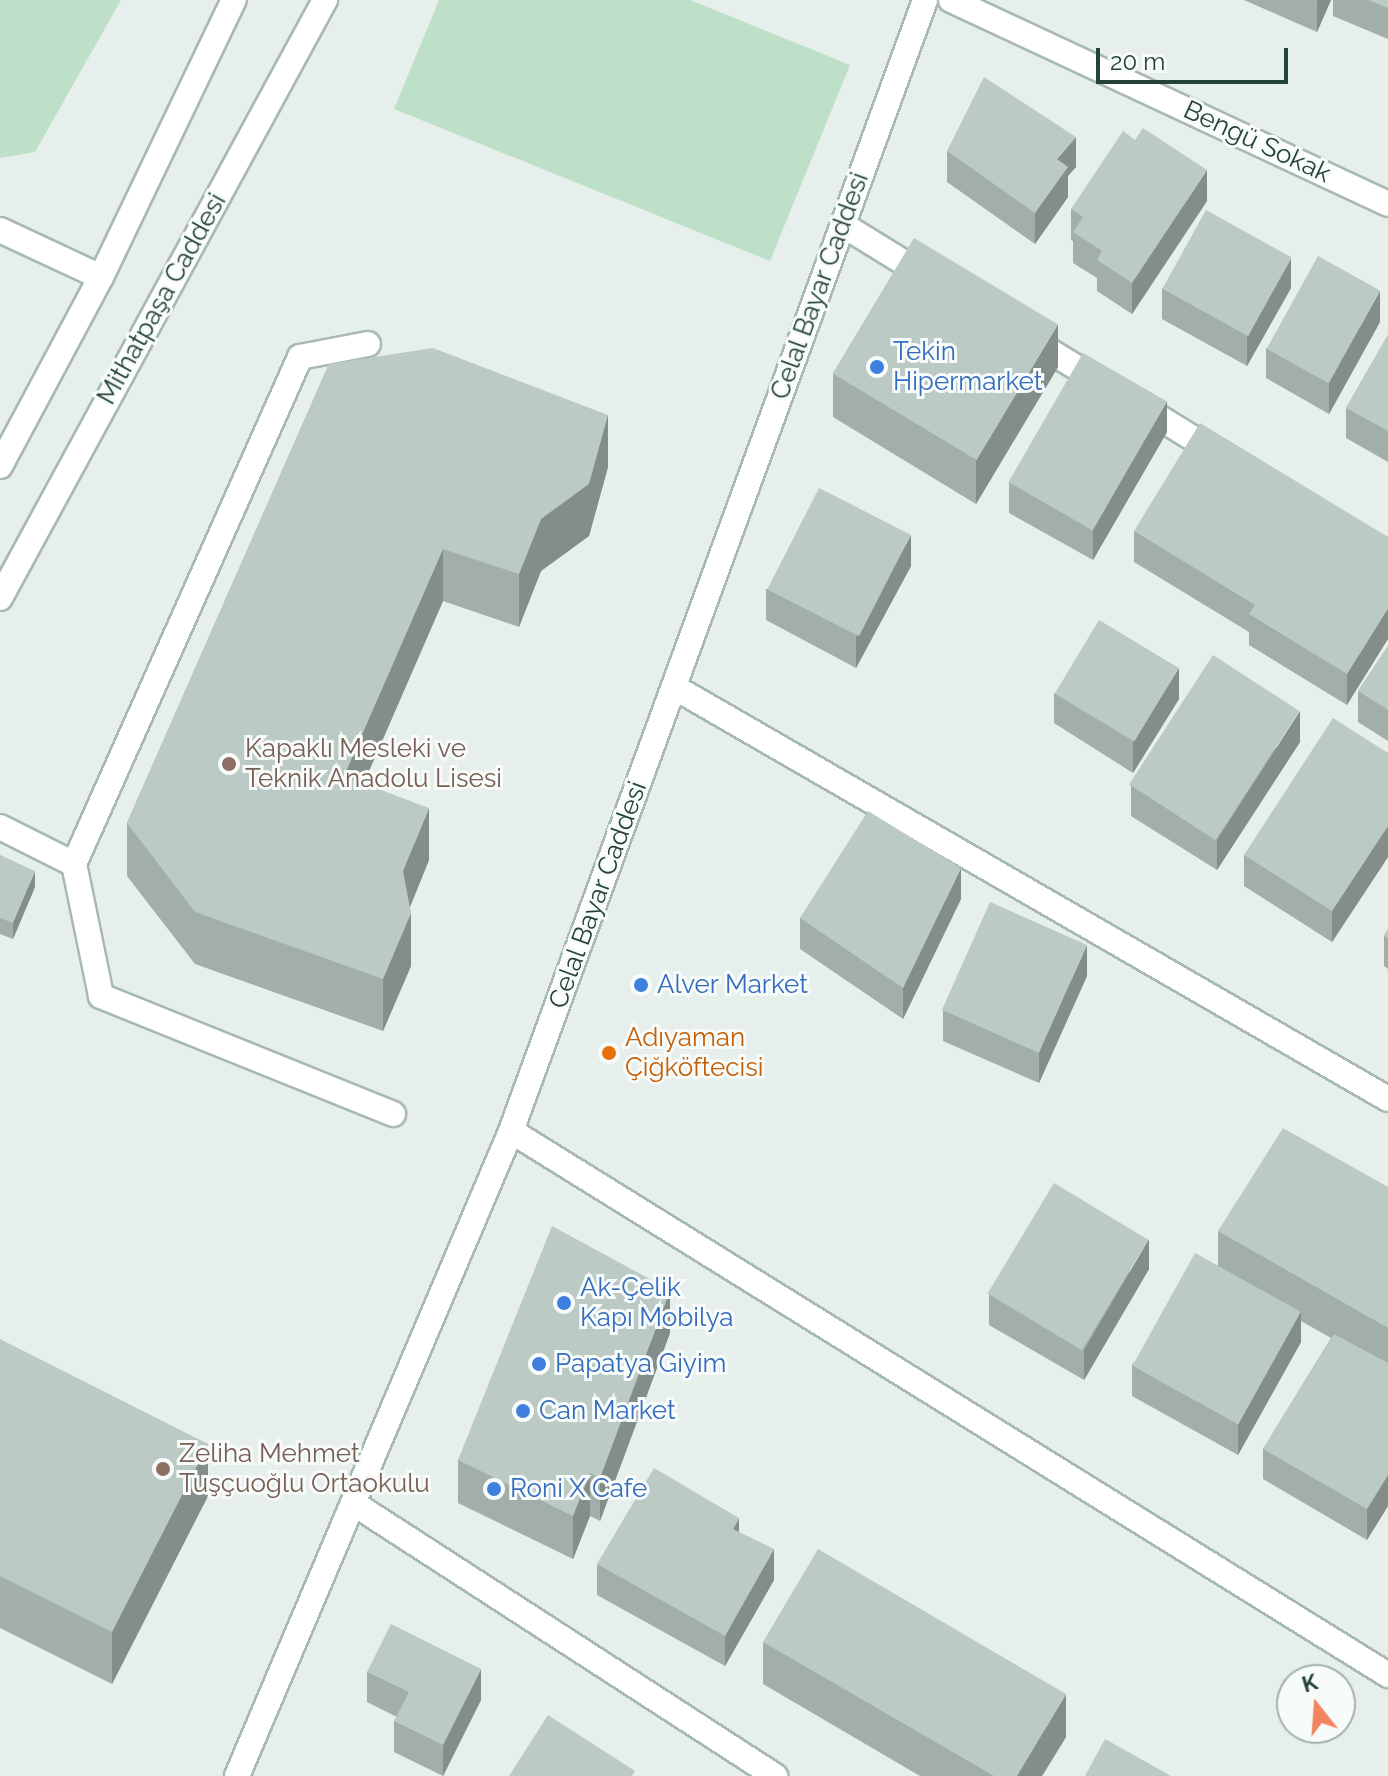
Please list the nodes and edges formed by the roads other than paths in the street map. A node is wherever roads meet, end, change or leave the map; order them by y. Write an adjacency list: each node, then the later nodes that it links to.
1 (234, 0): 8 (street)
2 (325, 0): 14 (street, Mithatpaşa Caddesi)
3 (925, 0): 6 (street, Celal Bayar Caddesi)
4 (951, 0): 5 (street, Bengü Sokak)
5 (1388, 204)
6 (843, 225): 9 (street); 15 (street, Celal Bayar Caddesi)
7 (0, 230): 8 (street)
8 (101, 277): 12 (street)
9 (952, 291)
10 (1006, 325): 13 (street)
11 (368, 344): 17 (street)
12 (0, 466)
13 (1238, 466)
14 (0, 598)
15 (674, 687): 18 (street); 20 (street, Celal Bayar Caddesi)
16 (0, 827): 17 (street)
17 (74, 864): 19 (street)
18 (1388, 1099)
19 (393, 1114)
20 (511, 1131): 21 (street, Celal Bayar Caddesi); 22 (street)
21 (353, 1503): 23 (street, Celal Bayar Caddesi); 24 (street)
22 (1388, 1675)
23 (237, 1776)
24 (775, 1776)

